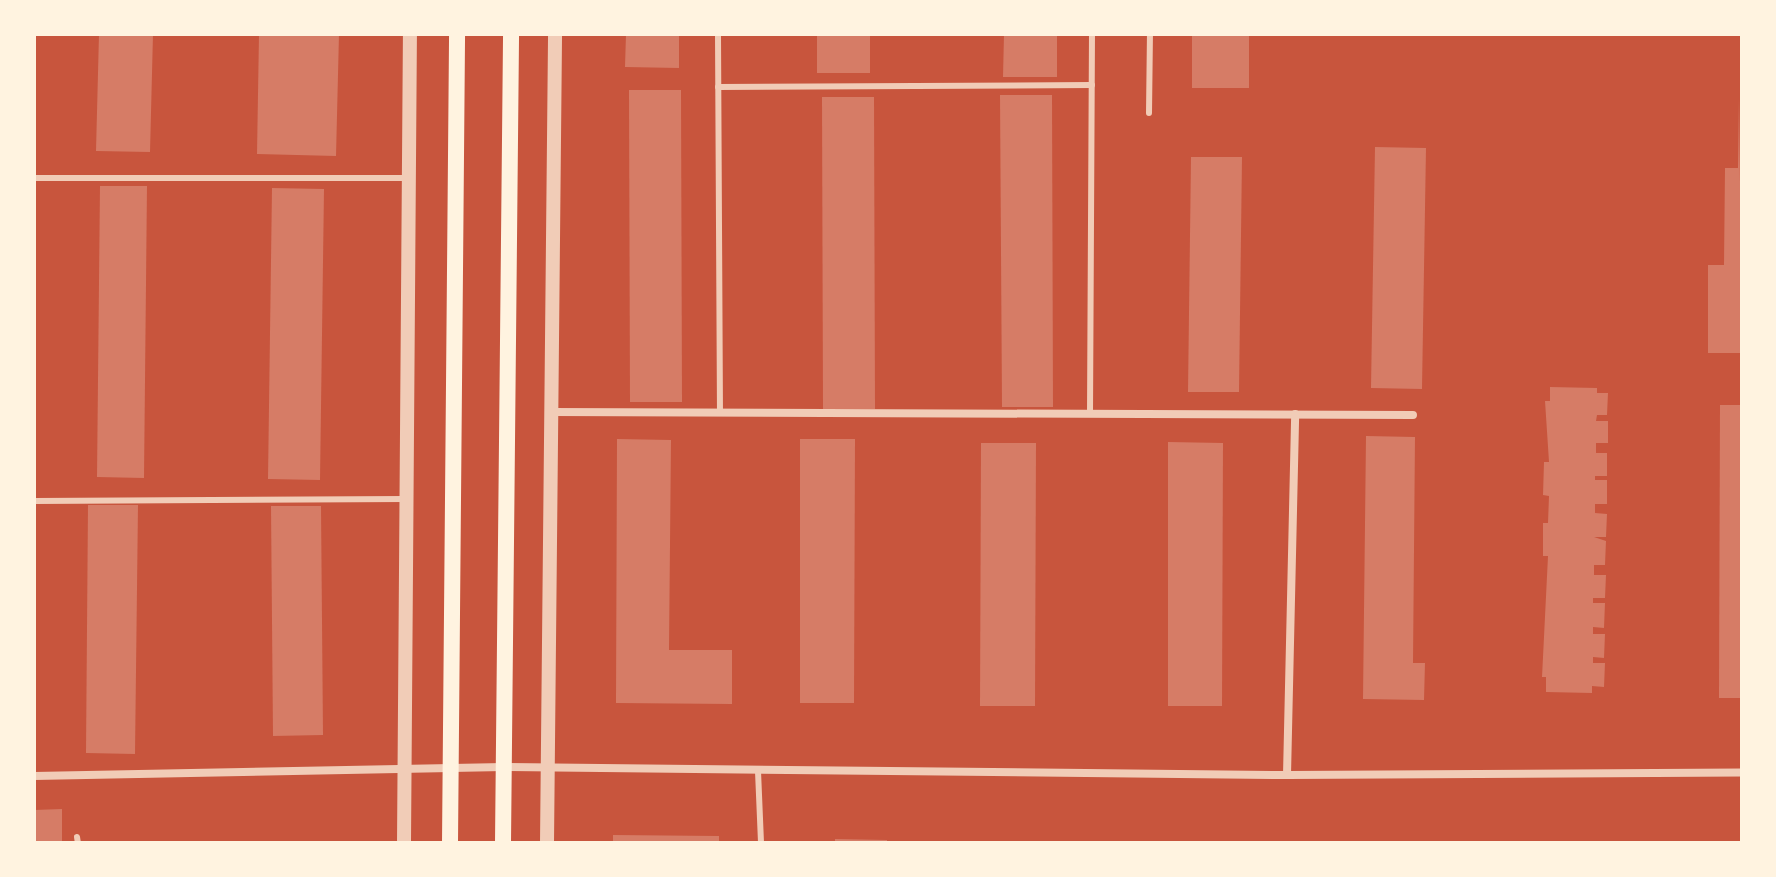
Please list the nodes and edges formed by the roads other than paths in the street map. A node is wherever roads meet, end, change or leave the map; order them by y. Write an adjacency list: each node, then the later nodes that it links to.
1 (410, 34): 12 (street)
2 (457, 34): 20 (main road)
3 (511, 34): 21 (main road)
4 (555, 34): 13 (street)
5 (718, 34): 9 (lane)
6 (1092, 34): 8 (lane)
7 (1150, 34): 10 (lane)
8 (1092, 85): 9 (lane); 15 (lane)
9 (718, 87): 14 (lane)
10 (1149, 113)
11 (34, 178): 12 (lane)
12 (409, 178): 18 (street)
13 (551, 412): 14 (street); 22 (street)
14 (720, 413): 15 (street)
15 (1090, 414): 16 (street)
16 (1295, 414): 17 (street); 26 (street)
17 (1413, 415)
18 (406, 499): 19 (lane); 24 (street)
19 (34, 501)
20 (450, 767): 21 (street); 24 (street); 29 (main road)
21 (504, 767): 22 (street); 30 (main road)
22 (548, 768): 23 (street); 31 (street)
23 (758, 771): 26 (street); 32 (lane)
24 (404, 772): 27 (street); 28 (street)
25 (1742, 773): 26 (street)
26 (1287, 775)
27 (34, 776)
28 (404, 843)
29 (450, 843)
30 (503, 843)
31 (547, 843)
32 (761, 843)

